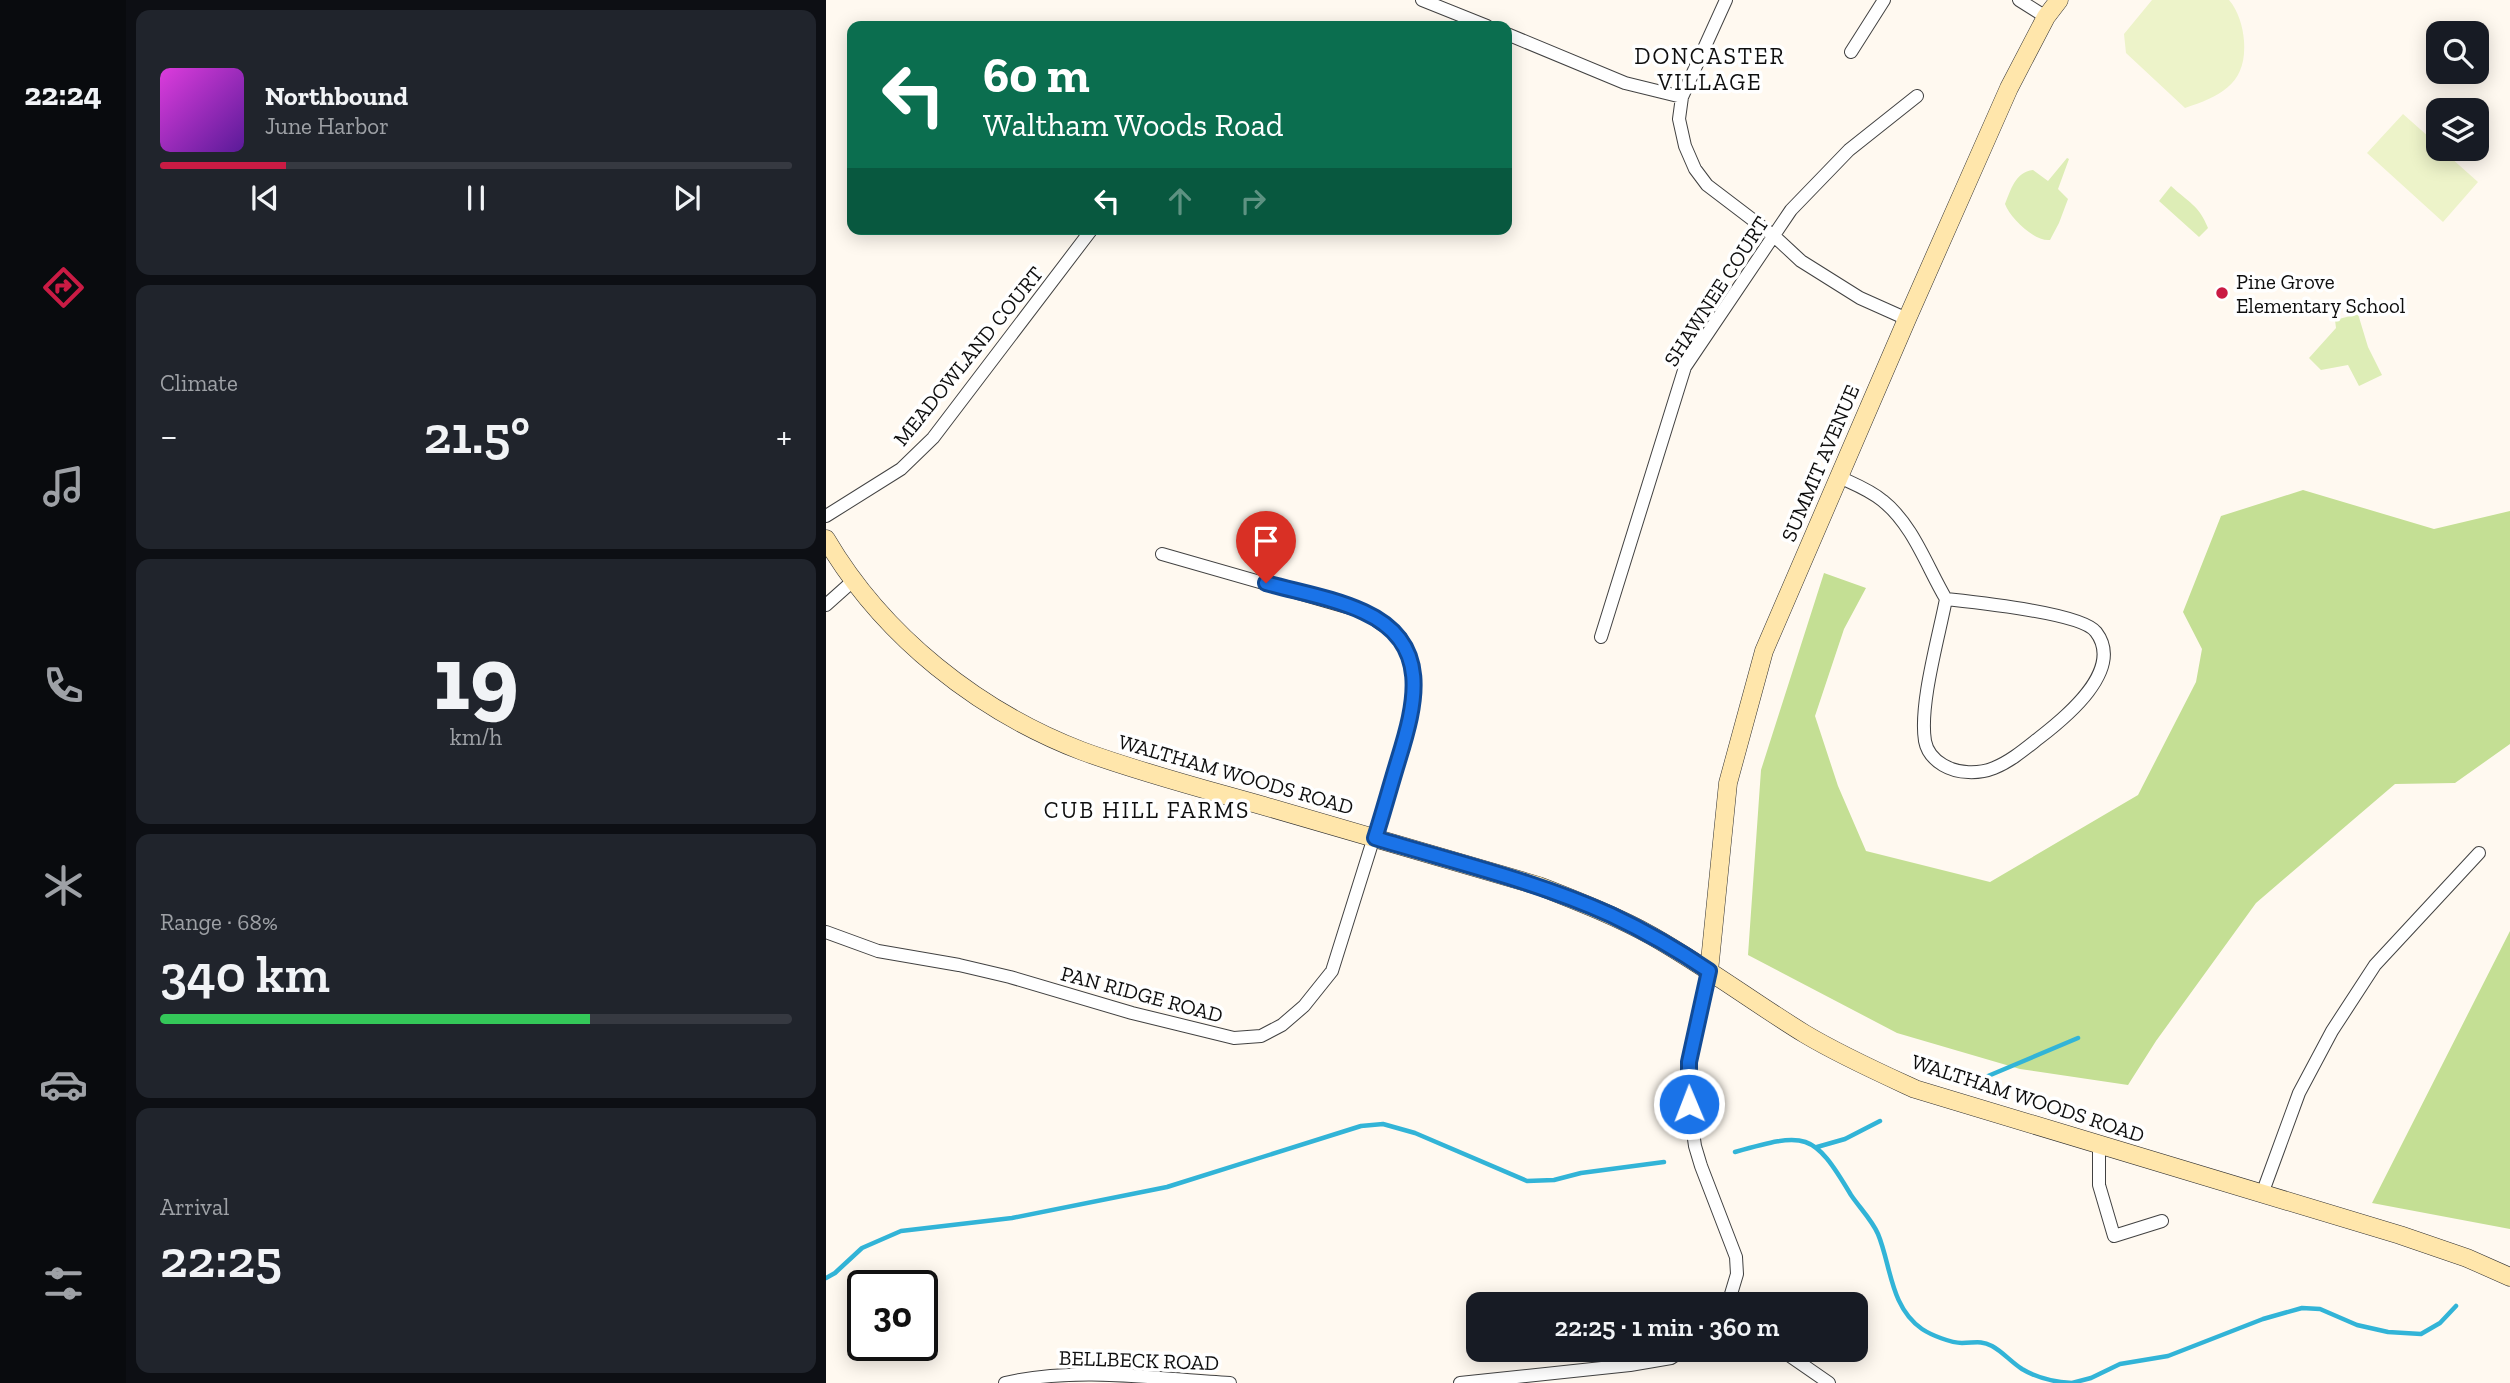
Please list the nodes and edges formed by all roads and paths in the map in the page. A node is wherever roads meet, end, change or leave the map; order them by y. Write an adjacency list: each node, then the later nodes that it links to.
1 (1422, 0): 7 (street)
2 (1726, 0): 11 (street)
3 (1884, 0): 9 (street)
4 (2019, 0): 6 (street)
5 (2059, 0): 6 (street, SUMMIT AVENUE)
6 (2046, 17): 14 (street, SUMMIT AVENUE)
7 (1475, 21)
8 (1512, 36): 11 (street)
9 (1851, 52)
10 (1917, 96): 13 (street, SHAWNEE COURT)
11 (1682, 97): 13 (street)
12 (1087, 235): 16 (street, MEADOWLAND COURT)
13 (1774, 236): 14 (street); 22 (street, SHAWNEE COURT)
14 (1907, 319): 15 (street, SUMMIT AVENUE)
15 (1839, 477): 20 (street); 26 (street, SUMMIT AVENUE)
16 (826, 516)
17 (826, 539): 19 (street, WALTHAM WOODS ROAD)
18 (1162, 554): 23 (street, PAN RIDGE ROAD)
19 (853, 580): 21 (street); 23 (street, WALTHAM WOODS ROAD)
20 (1946, 599): 20 (street)
21 (826, 605)
22 (1601, 636)
23 (1375, 838): 25 (street, PAN RIDGE ROAD); 26 (street, WALTHAM WOODS ROAD)
24 (2479, 853): 28 (street)
25 (826, 932)
26 (1709, 971): 27 (street, WALTHAM WOODS ROAD); 31 (street)
27 (2099, 1145): 28 (street, WALTHAM WOODS ROAD); 29 (street)
28 (2262, 1194): 30 (street, WALTHAM WOODS ROAD)
29 (2162, 1221)
30 (2510, 1277)
31 (1731, 1292)
32 (1648, 1362): 37 (street)
33 (1797, 1362): 34 (street)
34 (1820, 1380)
35 (1005, 1383): 36 (street, BELLBECK ROAD)
36 (1230, 1383)
37 (1460, 1383)

